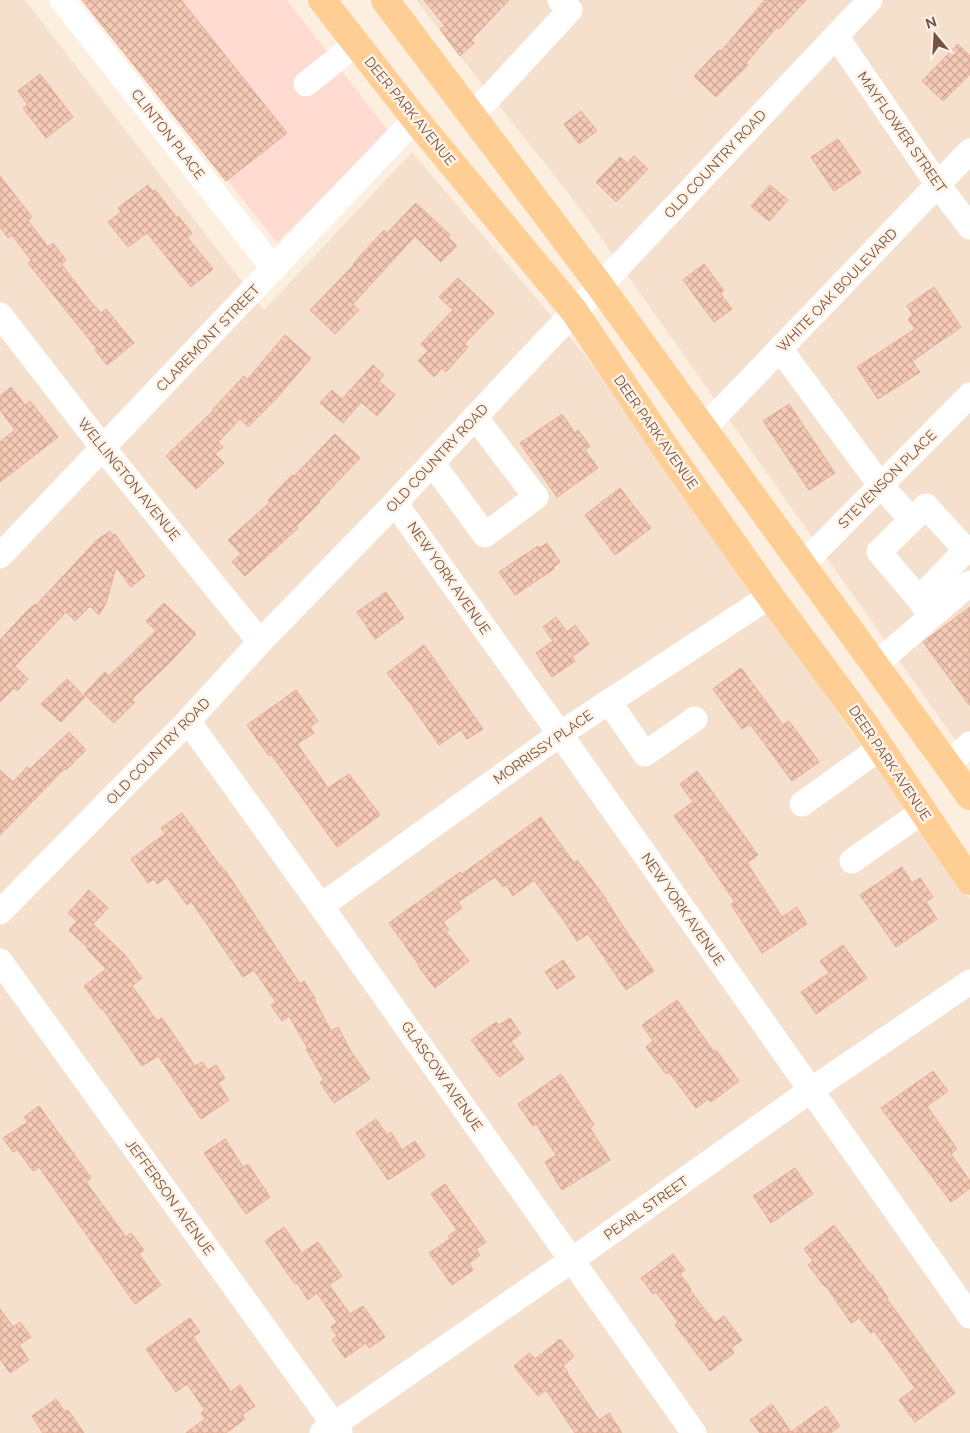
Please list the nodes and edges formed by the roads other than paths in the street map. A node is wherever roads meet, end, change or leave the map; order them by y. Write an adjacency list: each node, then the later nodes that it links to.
1 (62, 0): 14 (street, CLINTON PLACE)
2 (322, 0): 7 (main road, DEER PARK AVENUE)
3 (385, 0): 9 (main road)
4 (560, 0): 9 (street)
5 (870, 0): 6 (street, OLD COUNTRY ROAD)
6 (836, 36): 12 (street, MAYFLOWER STREET); 15 (street, OLD COUNTRY ROAD)
7 (356, 44): 8 (street); 10 (main road, DEER PARK AVENUE)
8 (306, 84)
9 (472, 116): 15 (main road)
10 (415, 119): 14 (street, CLAREMONT STREET); 16 (main road, DEER PARK AVENUE)
11 (970, 151): 12 (street, WHITE OAK BOULEVARD)
12 (938, 185): 13 (street, MAYFLOWER STREET); 18 (street, WHITE OAK BOULEVARD)
13 (970, 227)
14 (274, 268): 22 (street, CLAREMONT STREET)
15 (600, 286): 16 (street, OLD COUNTRY ROAD); 21 (main road)
16 (574, 311): 20 (street, OLD COUNTRY ROAD); 30 (main road, DEER PARK AVENUE)
17 (0, 315): 22 (street, WELLINGTON AVENUE)
18 (780, 349): 21 (street, WHITE OAK BOULEVARD); 24 (street)
19 (970, 395): 24 (street, STEVENSON PLACE)
20 (475, 417): 23 (street, OLD COUNTRY ROAD); 23 (street)
21 (703, 429): 28 (main road)
22 (103, 448): 27 (street, CLAREMONT STREET); 32 (street, WELLINGTON AVENUE)
23 (432, 462): 25 (street, OLD COUNTRY ROAD)
24 (881, 486): 26 (street); 28 (street, STEVENSON PLACE)
25 (395, 503): 32 (street, OLD COUNTRY ROAD); 37 (street, NEW YORK AVENUE)
26 (912, 520): 31 (street); 31 (street)
27 (0, 556)
28 (803, 564): 33 (main road)
29 (970, 583): 31 (street)
30 (770, 596): 34 (street, MORRISSY PLACE); 39 (main road, DEER PARK AVENUE)
31 (925, 608): 33 (street)
32 (260, 642): 36 (street, OLD COUNTRY ROAD)
33 (875, 664): 40 (main road)
34 (609, 702): 35 (street); 37 (street, MORRISSY PLACE)
35 (695, 719)
36 (188, 721): 46 (street, GLASCOW AVENUE); 47 (street, OLD COUNTRY ROAD)
37 (560, 734): 46 (street, MORRISSY PLACE); 50 (street, NEW YORK AVENUE)
38 (970, 744): 40 (street)
39 (880, 748): 42 (street); 43 (main road, DEER PARK AVENUE)
40 (948, 765): 41 (main road)
41 (970, 796)
42 (802, 804)
43 (923, 811): 44 (street); 45 (main road, DEER PARK AVENUE)
44 (852, 861)
45 (970, 880)
46 (321, 906): 51 (street, GLASCOW AVENUE)
47 (0, 912)
48 (0, 961): 53 (street, JEFFERSON AVENUE)
49 (970, 982): 50 (street, PEARL STREET)
50 (811, 1090): 51 (street, PEARL STREET); 52 (street, NEW YORK AVENUE)
51 (572, 1260): 53 (street, PEARL STREET); 54 (street, GLASCOW AVENUE)
52 (970, 1316)
53 (332, 1430)
54 (694, 1433)

